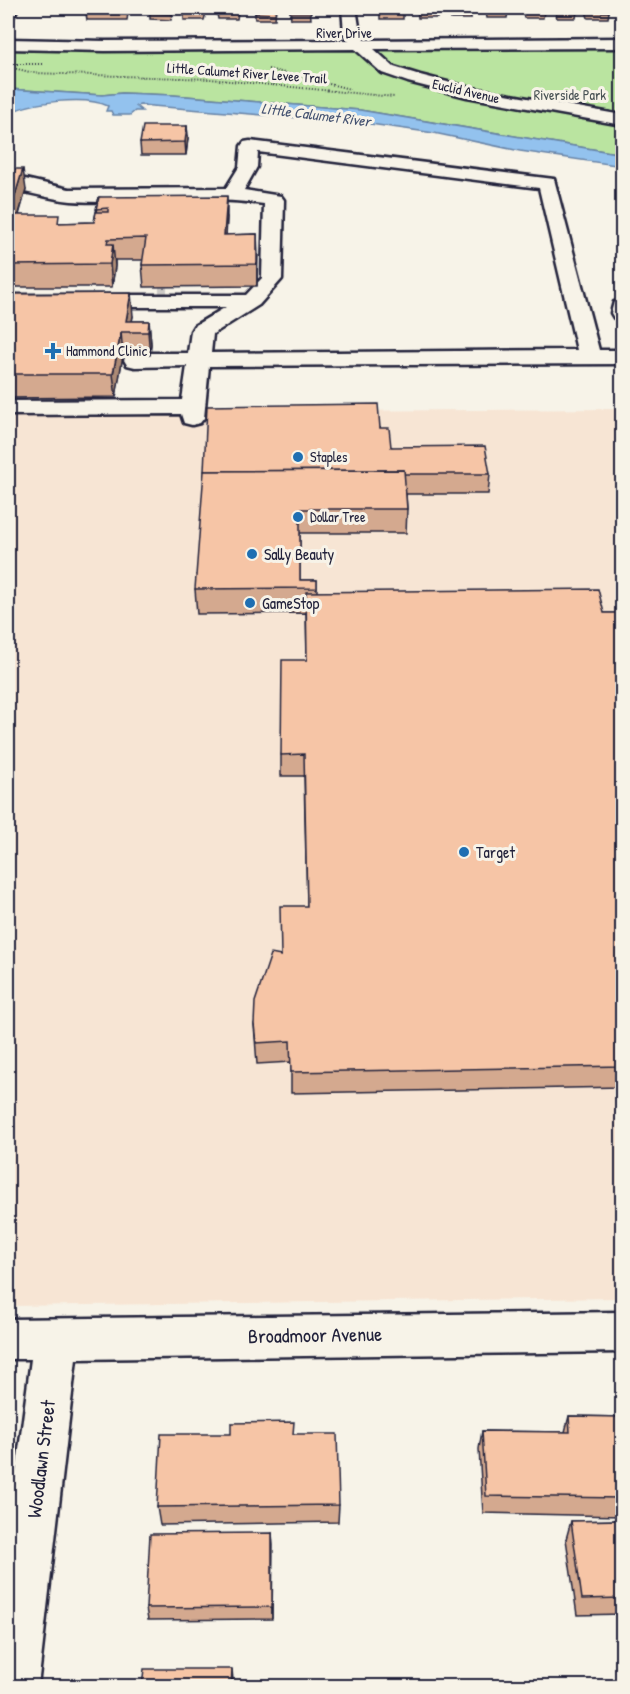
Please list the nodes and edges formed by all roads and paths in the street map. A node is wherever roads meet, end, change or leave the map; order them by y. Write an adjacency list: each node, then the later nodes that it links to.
1 (11, 8): 3 (highway)
2 (349, 8): 5 (street)
3 (8, 14)
4 (622, 32): 5 (street, River Drive)
5 (356, 39): 6 (street, River Drive); 7 (street, River Drive); 12 (street, Euclid Avenue)
6 (622, 43)
7 (8, 44)
8 (8, 64): 9 (path, bridge)
9 (44, 64)
10 (12, 65): 11 (path, Little Calumet River Levee Trail)
11 (269, 69)
12 (622, 120)
13 (8, 185): 15 (street)
14 (232, 194): 15 (street); 21 (street); 25 (street)
15 (69, 195): 16 (street)
16 (64, 214)
17 (8, 301): 18 (street)
18 (82, 301): 19 (street); 23 (street)
19 (136, 301): 20 (street); 20 (street)
20 (189, 301): 21 (street)
21 (252, 302): 28 (street)
22 (622, 307): 24 (street)
23 (39, 309)
24 (622, 313)
25 (590, 357): 26 (street); 28 (street)
26 (622, 357)
27 (135, 360): 28 (street)
28 (198, 360): 29 (street)
29 (8, 408)
30 (622, 1332): 32 (street, Broadmoor Avenue)
31 (8, 1339): 32 (street, Broadmoor Avenue)
32 (56, 1339): 33 (street, Woodlawn Street)
33 (12, 1686)

